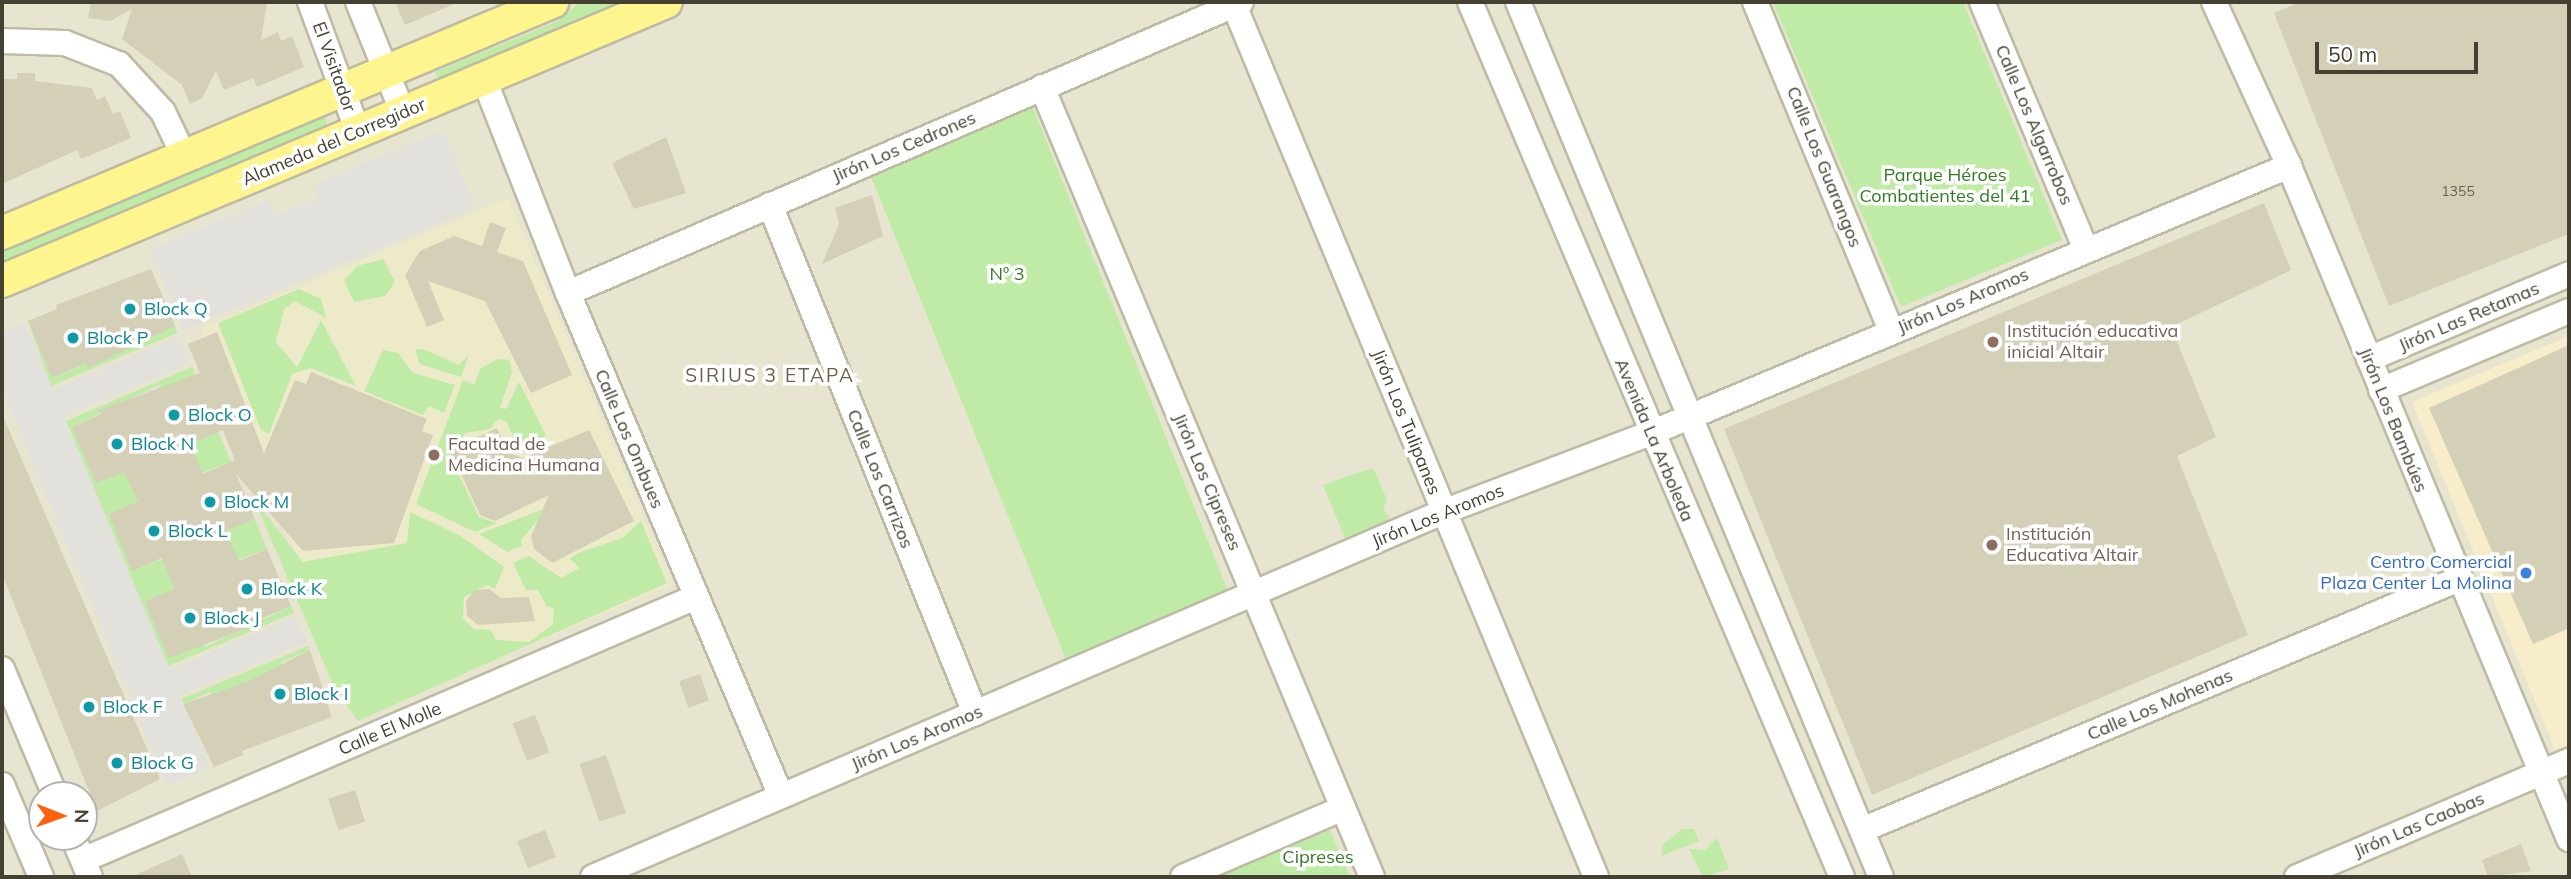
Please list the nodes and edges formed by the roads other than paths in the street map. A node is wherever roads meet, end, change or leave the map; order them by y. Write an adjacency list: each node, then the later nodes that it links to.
1 (310, 2): 16 (street, El Visitador)
2 (358, 2): 13 (street)
3 (552, 2): 12 (main road)
4 (666, 2): 14 (main road, Alameda del Corregidor)
5 (1471, 2): 33 (street, Avenida La Arboleda)
6 (1518, 2): 32 (street)
7 (1755, 2): 29 (street, Calle Los Guarangos)
8 (1982, 2): 24 (street, Calle Los Algarrobos)
9 (1237, 3): 15 (street, Jirón Los Cedrones); 34 (street, Jirón Los Tulipanes)
10 (2221, 4): 21 (street, Jirón Los Bambúes)
11 (2, 41): 20 (street)
12 (421, 57): 13 (main road); 17 (main road)
13 (386, 72): 16 (main road); 18 (street)
14 (484, 79): 17 (main road, Alameda del Corregidor); 27 (street, Calle Los Ombues)
15 (1042, 88): 22 (street, Jirón Los Cedrones); 36 (street, Jirón Los Cipreses)
16 (342, 91): 19 (street, El Visitador); 20 (main road)
17 (439, 98): 18 (main road, Alameda del Corregidor)
18 (403, 113): 19 (main road, Alameda del Corregidor)
19 (358, 132): 26 (main road, Alameda del Corregidor)
20 (184, 156): 23 (main road)
21 (2289, 166): 24 (street, Jirón Los Aromos); 30 (street, Jirón Los Bambúes)
22 (770, 205): 27 (street, Jirón Los Cedrones); 39 (street, Calle Los Carrizos)
23 (2, 233)
24 (2085, 248): 29 (street, Jirón Los Aromos)
25 (2569, 274): 30 (street, Jirón Las Retamas)
26 (2, 281)
27 (568, 293): 37 (street, Calle Los Ombues)
28 (2569, 311): 31 (street, Jirón Las Retamas)
29 (1892, 332): 32 (street, Jirón Los Aromos)
30 (2369, 359): 31 (street, Jirón Los Bambúes)
31 (2381, 390): 35 (street, Jirón Los Bambúes)
32 (1692, 415): 33 (street, Jirón Los Aromos); 46 (street)
33 (1651, 433): 34 (street, Jirón Los Aromos); 56 (street, Avenida La Arboleda)
34 (1443, 512): 36 (street, Jirón Los Aromos); 55 (street, Jirón Los Tulipanes)
35 (2459, 579): 41 (street, Jirón Los Bambúes); 46 (street, Calle Los Mohenas)
36 (1255, 593): 39 (street, Jirón Los Aromos); 45 (street, Jirón Los Cipreses)
37 (696, 597): 44 (street, Calle Los Ombues); 50 (street, Calle El Molle)
38 (2, 669): 42 (street)
39 (975, 713): 44 (street, Jirón Los Aromos)
40 (2569, 761): 41 (street, Jirón Las Caobas)
41 (2541, 773): 47 (street, Jirón Los Bambúes); 49 (street, Jirón Las Caobas)
42 (49, 781)
43 (2, 785): 51 (street)
44 (781, 796): 52 (street, Jirón Los Aromos)
45 (1343, 808): 53 (street); 54 (street, Jirón Los Cipreses)
46 (1862, 830): 57 (street)
47 (2569, 839)
48 (79, 851): 50 (street)
49 (2345, 868): 58 (street, Jirón Las Caobas)
50 (86, 869)
51 (41, 877)
52 (593, 877)
53 (1183, 877)
54 (1372, 877)
55 (1596, 877)
56 (1842, 877)
57 (1881, 877)
58 (2297, 877)

